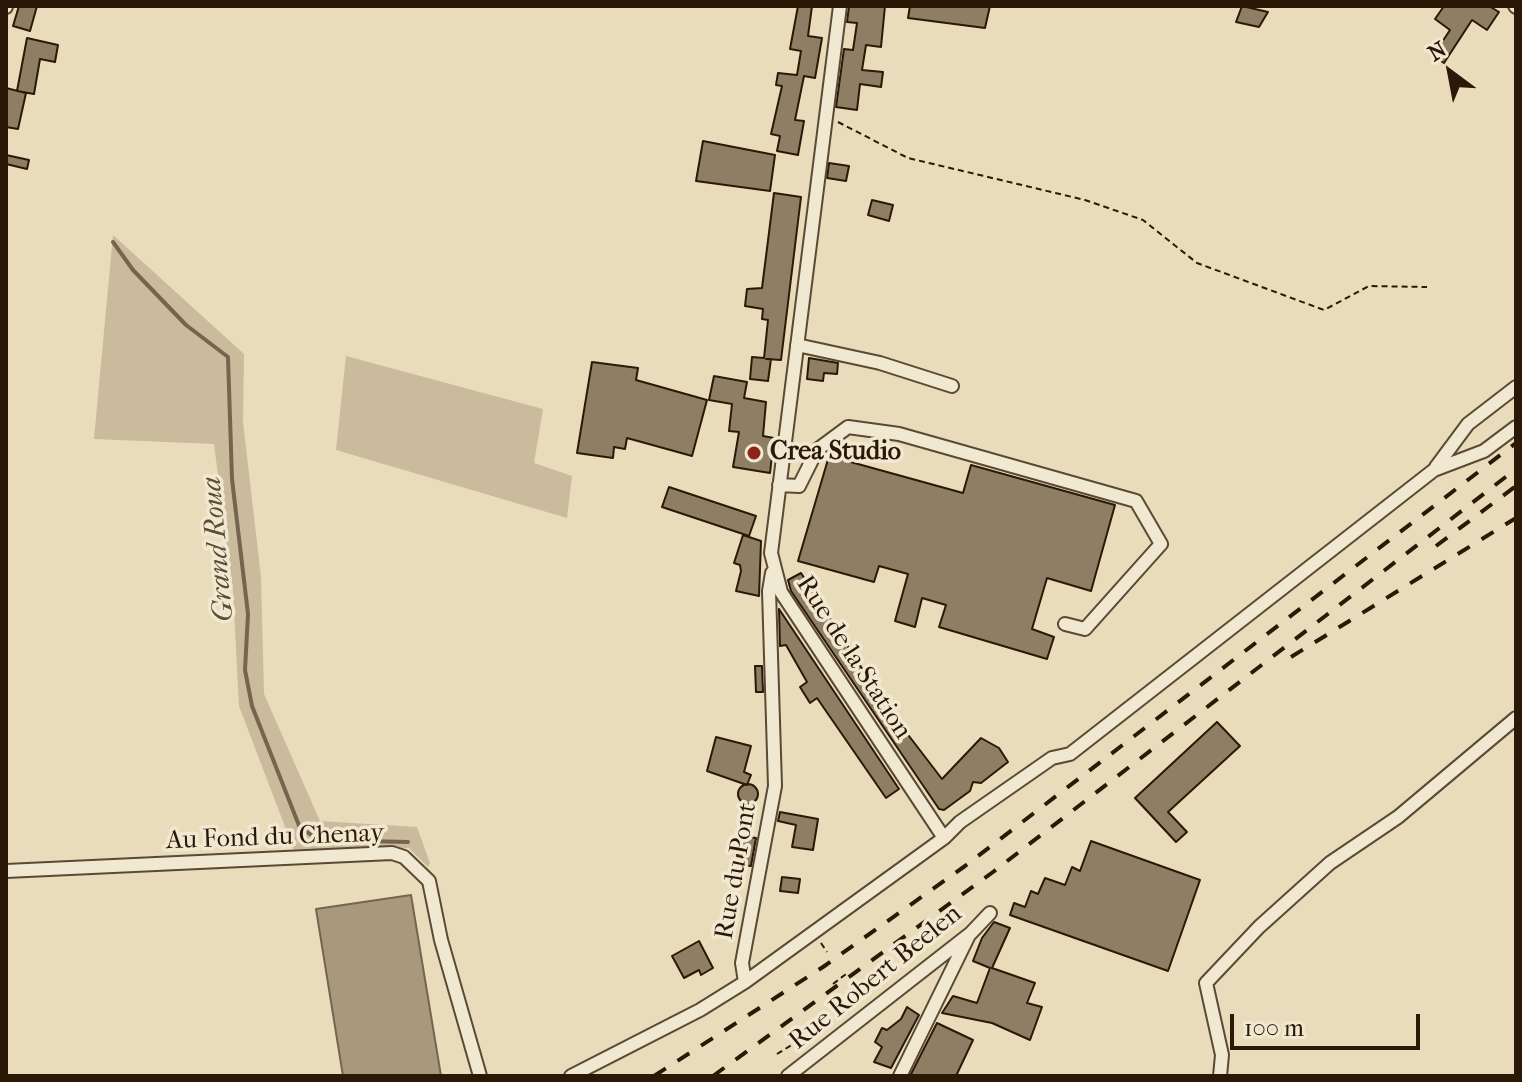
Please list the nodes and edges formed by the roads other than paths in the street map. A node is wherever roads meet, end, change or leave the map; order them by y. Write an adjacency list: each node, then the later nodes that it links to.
1 (840, 6): 2 (street, Rue de la Station)
2 (797, 345): 3 (street); 7 (street, Rue de la Station)
3 (952, 386)
4 (1516, 387): 6 (street)
5 (1516, 427): 6 (street)
6 (1434, 470): 11 (street)
7 (779, 485): 8 (street, Rue de la Station); 9 (street)
8 (773, 570): 11 (street, Rue de la Station); 15 (street, Rue du Pont)
9 (1065, 624)
10 (1516, 718): 20 (street)
11 (944, 838): 15 (street)
12 (6, 871): 16 (street, Au Fond du Chenay)
13 (990, 913): 14 (street, Rue Robert Beelen)
14 (971, 933): 18 (street, Rue Robert Beelen); 19 (street)
15 (745, 982): 17 (street)
16 (480, 1076)
17 (571, 1076)
18 (788, 1076)
19 (900, 1076)
20 (1220, 1076)

